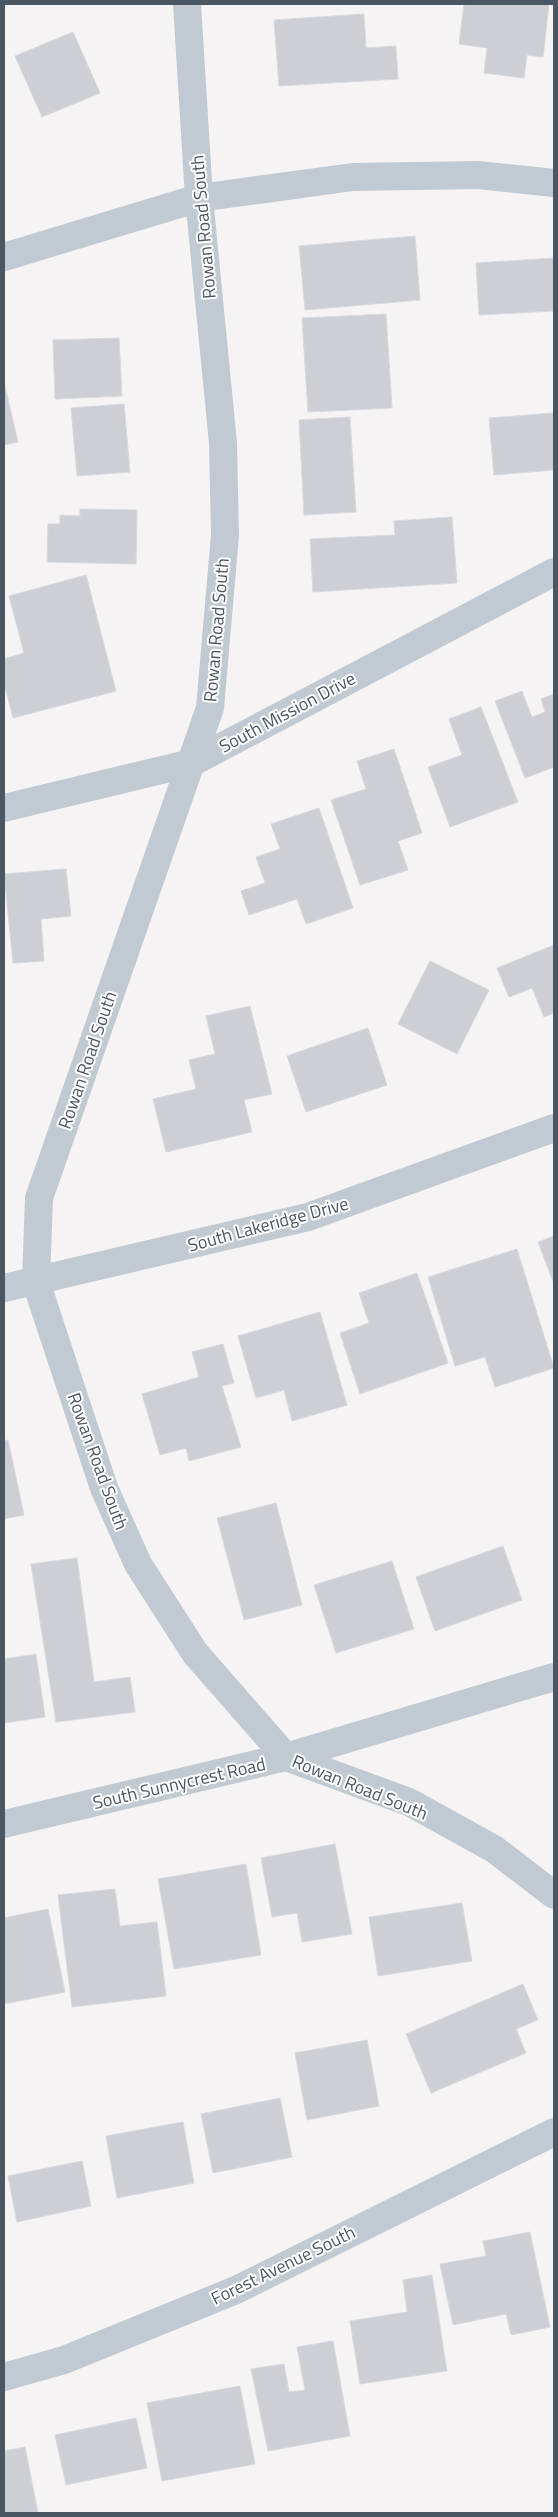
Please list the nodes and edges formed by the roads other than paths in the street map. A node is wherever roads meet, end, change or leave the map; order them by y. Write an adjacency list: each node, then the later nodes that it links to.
1 (187, 4): 3 (street, Rowan Road South)
2 (554, 183): 3 (street)
3 (199, 198): 4 (street); 6 (street, Rowan Road South)
4 (4, 257)
5 (554, 572): 6 (street, South Mission Drive)
6 (191, 763): 7 (street, South Mission Drive); 9 (street, Rowan Road South)
7 (4, 808)
8 (554, 1128): 9 (street, South Lakeridge Drive)
9 (36, 1282): 10 (street, South Lakeridge Drive); 12 (street, Rowan Road South)
10 (4, 1288)
11 (554, 1677): 12 (street, South Sunnycrest Road)
12 (286, 1757): 13 (street, South Sunnycrest Road); 14 (street, Rowan Road South)
13 (4, 1824)
14 (554, 1895)
15 (554, 2132): 16 (street, Forest Avenue South)
16 (4, 2376)

